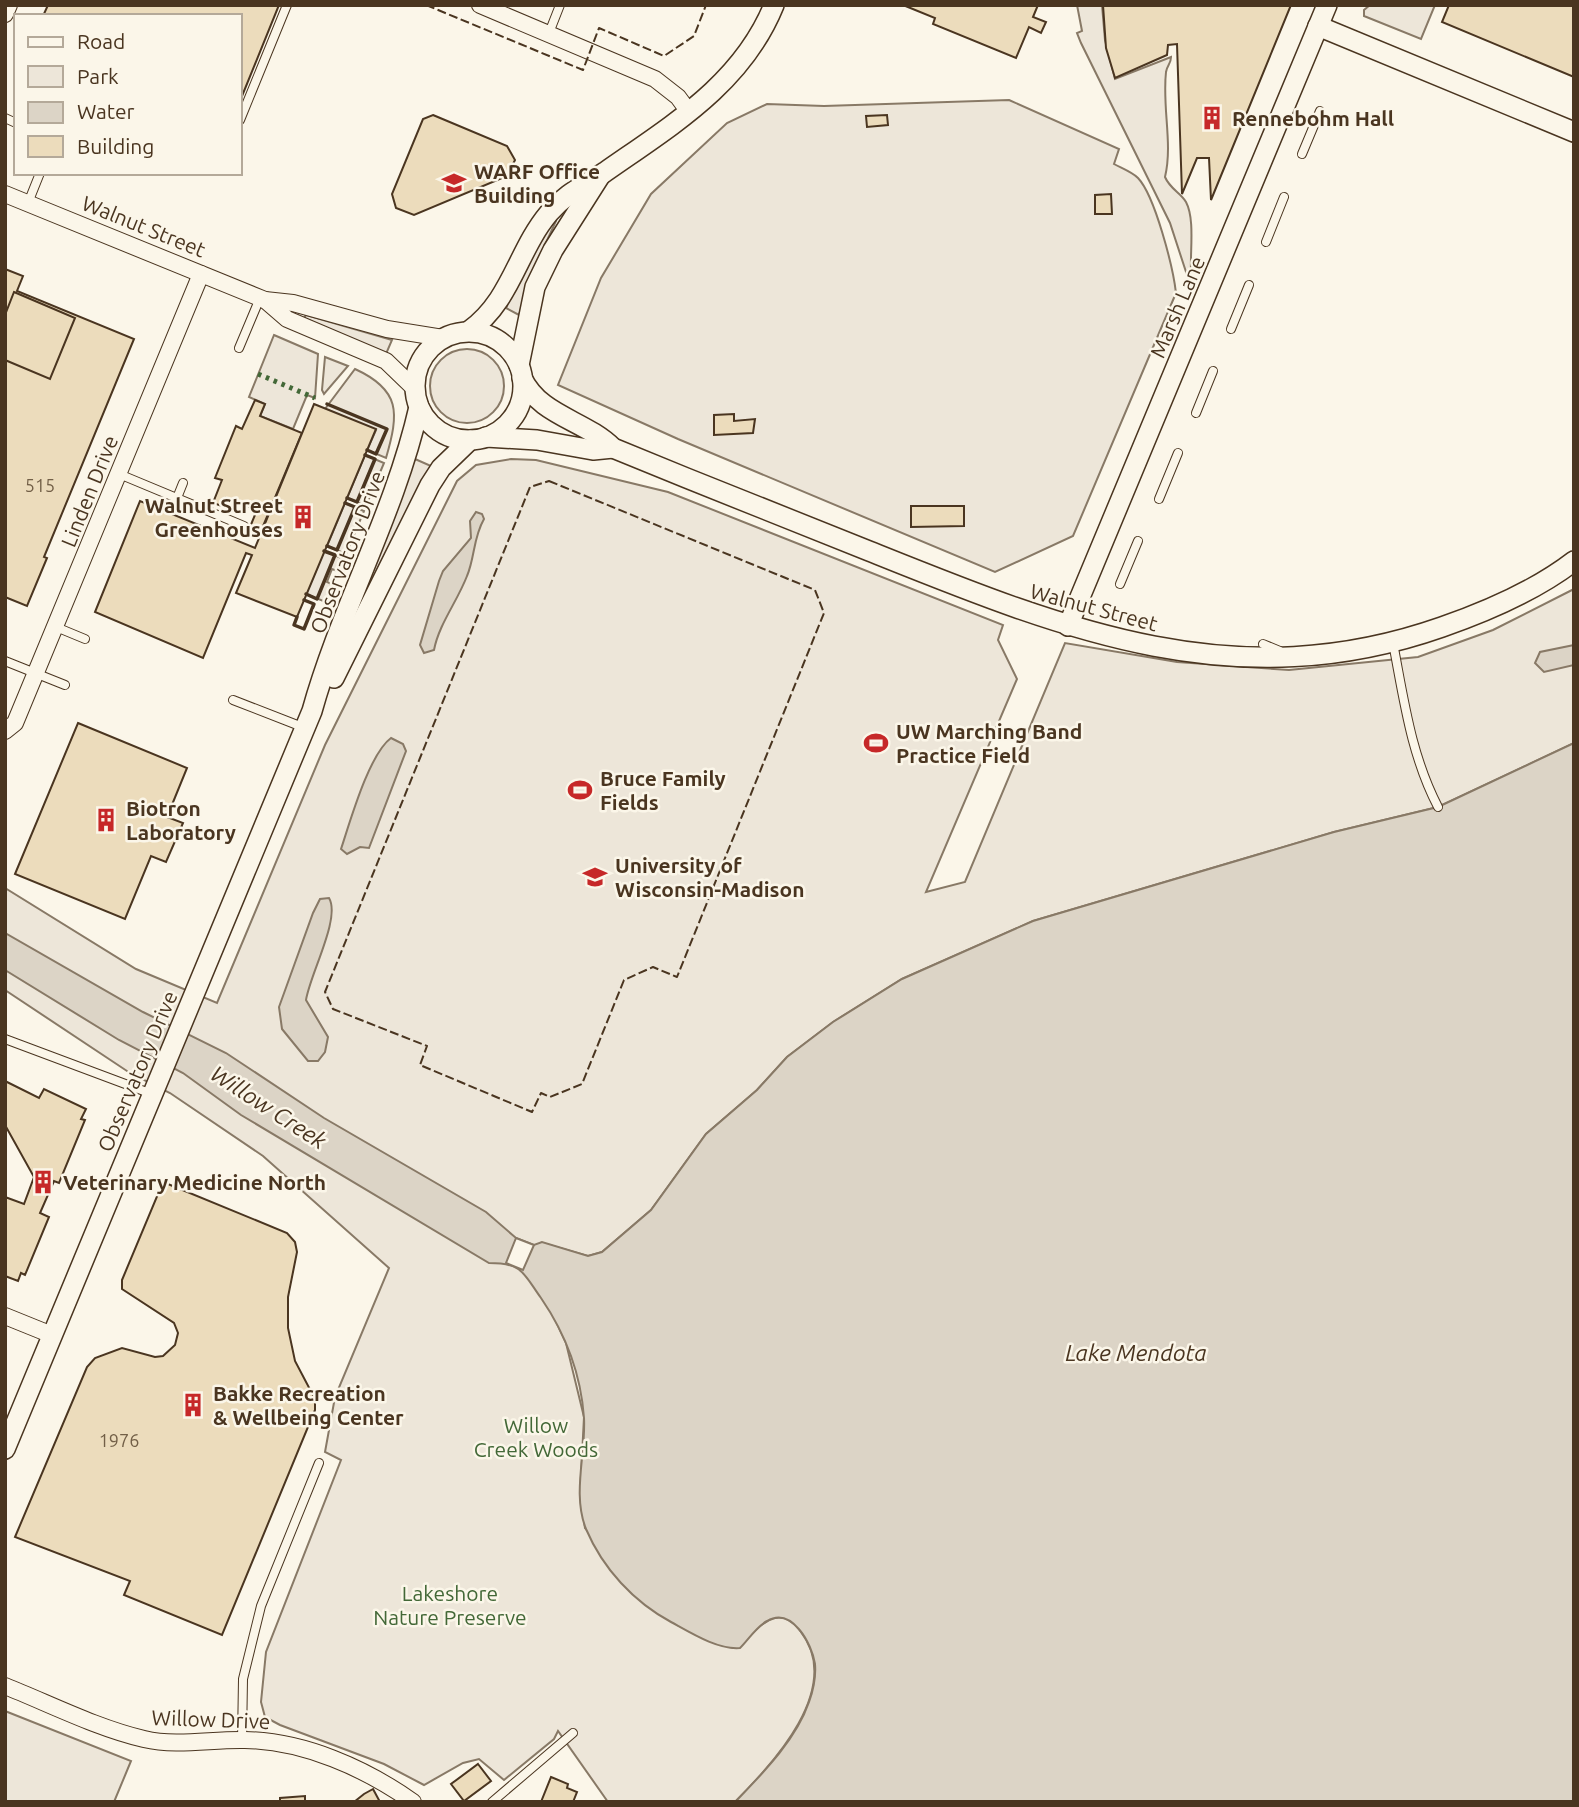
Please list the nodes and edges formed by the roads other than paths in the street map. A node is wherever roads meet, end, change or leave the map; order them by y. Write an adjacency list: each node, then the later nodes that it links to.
1 (9, 5): 7 (street)
2 (287, 5): 12 (lane)
3 (480, 5): 9 (street)
4 (560, 5): 9 (lane)
5 (774, 5): 11 (street)
6 (1327, 5): 8 (street, Marsh Lane)
7 (5, 14)
8 (1318, 26): 13 (street); 43 (street, Marsh Lane)
9 (549, 33): 11 (street)
10 (1320, 111): 14 (lane)
11 (689, 112): 16 (street)
12 (242, 115)
13 (1574, 132)
14 (1302, 153)
15 (39, 175): 19 (lane)
16 (600, 176): 25 (street); 28 (street)
17 (5, 194): 19 (street, Walnut Street)
18 (1284, 197): 20 (lane)
19 (28, 203): 21 (street, Walnut Street)
20 (1266, 242)
21 (201, 274): 23 (street, Walnut Street); 35 (street, Linden Drive)
22 (1249, 285): 24 (lane)
23 (263, 299): 26 (street, Walnut Street); 27 (lane); 30 (street, Walnut Street)
24 (1231, 329)
25 (469, 331): 26 (street); 28 (street)
26 (443, 338): 30 (street)
27 (239, 348)
28 (521, 371): 32 (street); 33 (street, Walnut Street)
29 (1213, 371): 31 (lane)
30 (416, 398): 32 (street); 53 (street, Observatory Drive)
31 (1196, 413)
32 (478, 438): 33 (street, Walnut Street); 53 (street, Observatory Drive)
33 (613, 448): 43 (street, Walnut Street)
34 (1178, 453): 38 (lane)
35 (119, 474): 37 (lane); 44 (street, Linden Drive)
36 (183, 483): 37 (lane)
37 (177, 498): 39 (lane)
38 (1159, 499)
39 (244, 526)
40 (1138, 541): 42 (lane)
41 (1565, 563): 46 (street, Walnut Street)
42 (1120, 584)
43 (1068, 626): 48 (street, Walnut Street)
44 (56, 627): 45 (lane); 50 (street, Linden Drive)
45 (85, 639)
46 (1384, 641): 48 (street, Walnut Street); 55 (lane)
47 (1263, 644): 48 (lane)
48 (1296, 657)
49 (5, 661): 50 (lane)
50 (37, 673): 51 (lane); 54 (street, Linden Drive)
51 (65, 684)
52 (233, 700): 53 (lane)
53 (308, 720): 57 (street, Observatory Drive)
54 (8, 733)
55 (1438, 807)
56 (5, 1039): 57 (lane)
57 (152, 1094): 59 (street, Observatory Drive)
58 (5, 1316): 59 (street)
59 (52, 1335): 60 (street, Observatory Drive)
60 (5, 1449)
61 (319, 1463): 64 (lane)
62 (5, 1686): 64 (street, Willow Drive)
63 (573, 1733): 65 (lane)
64 (243, 1740): 66 (street, Willow Drive)
65 (503, 1793): 67 (lane); 68 (lane)
66 (413, 1802)
67 (492, 1802)
68 (508, 1802)

